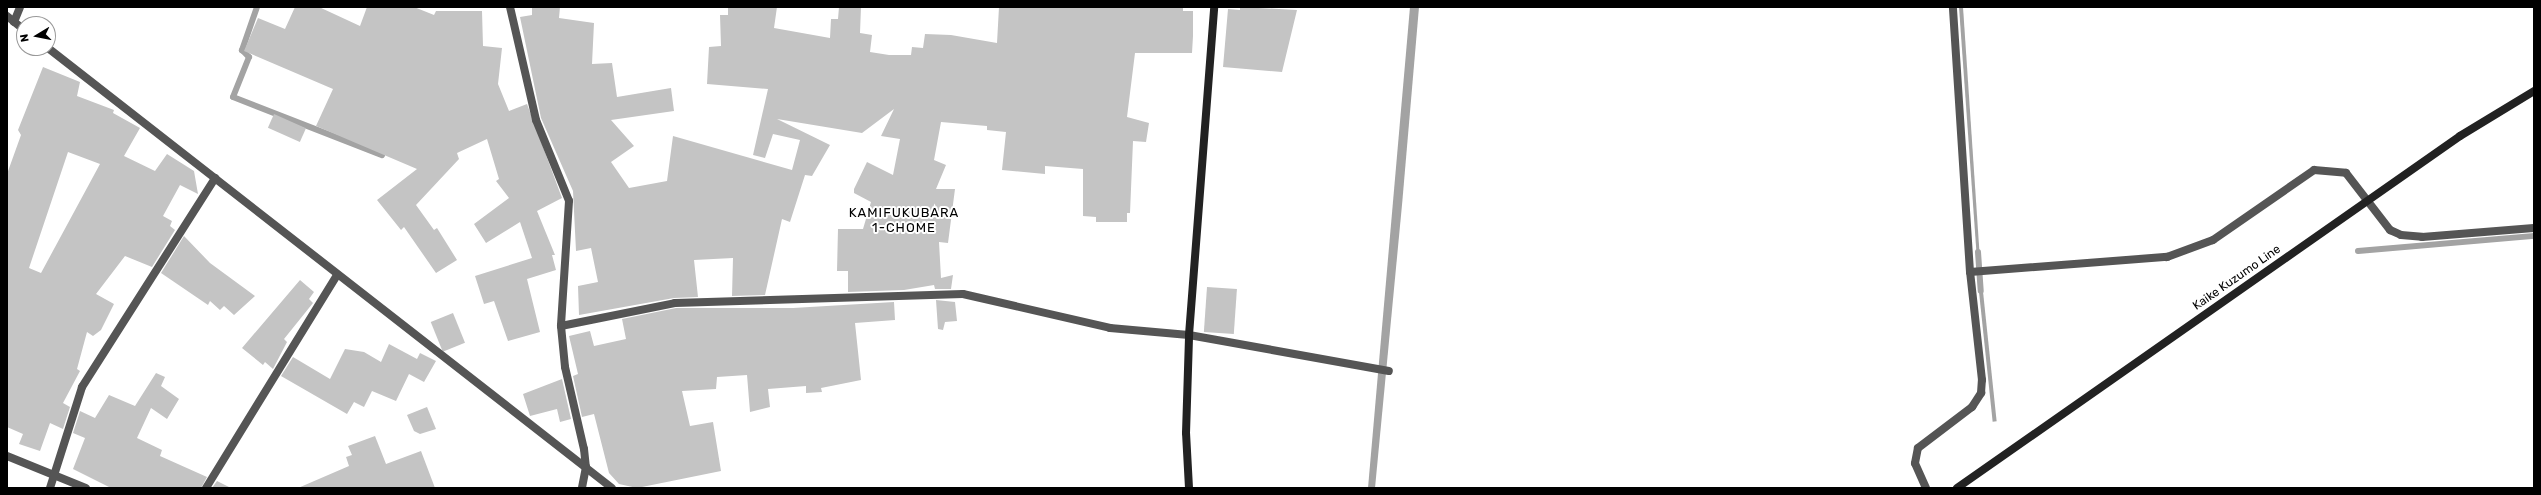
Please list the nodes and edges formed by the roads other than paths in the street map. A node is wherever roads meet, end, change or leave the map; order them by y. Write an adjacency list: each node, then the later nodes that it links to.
1 (20, 7): 6 (street)
2 (510, 7): 14 (street)
3 (1214, 7): 15 (main road)
4 (1953, 7): 12 (street)
5 (7, 16): 6 (street)
6 (14, 22)
7 (56, 54): 9 (street)
8 (2534, 91): 10 (main road, Kaike Kuzumo Line)
9 (215, 178): 13 (street); 19 (street)
10 (2366, 202): 11 (street); 12 (street); 27 (main road, Kaike Kuzumo Line)
11 (2534, 228)
12 (1970, 272): 26 (street)
13 (337, 275): 18 (street); 22 (street)
14 (561, 326): 15 (street); 18 (street)
15 (1188, 335): 16 (street); 25 (main road)
16 (1389, 371)
17 (7, 456): 19 (street)
18 (586, 467): 23 (street); 24 (street)
19 (55, 474): 20 (street); 21 (street)
20 (50, 488)
21 (86, 488)
22 (206, 488)
23 (582, 488)
24 (612, 488)
25 (1189, 488)
26 (1926, 488)
27 (1957, 488)

